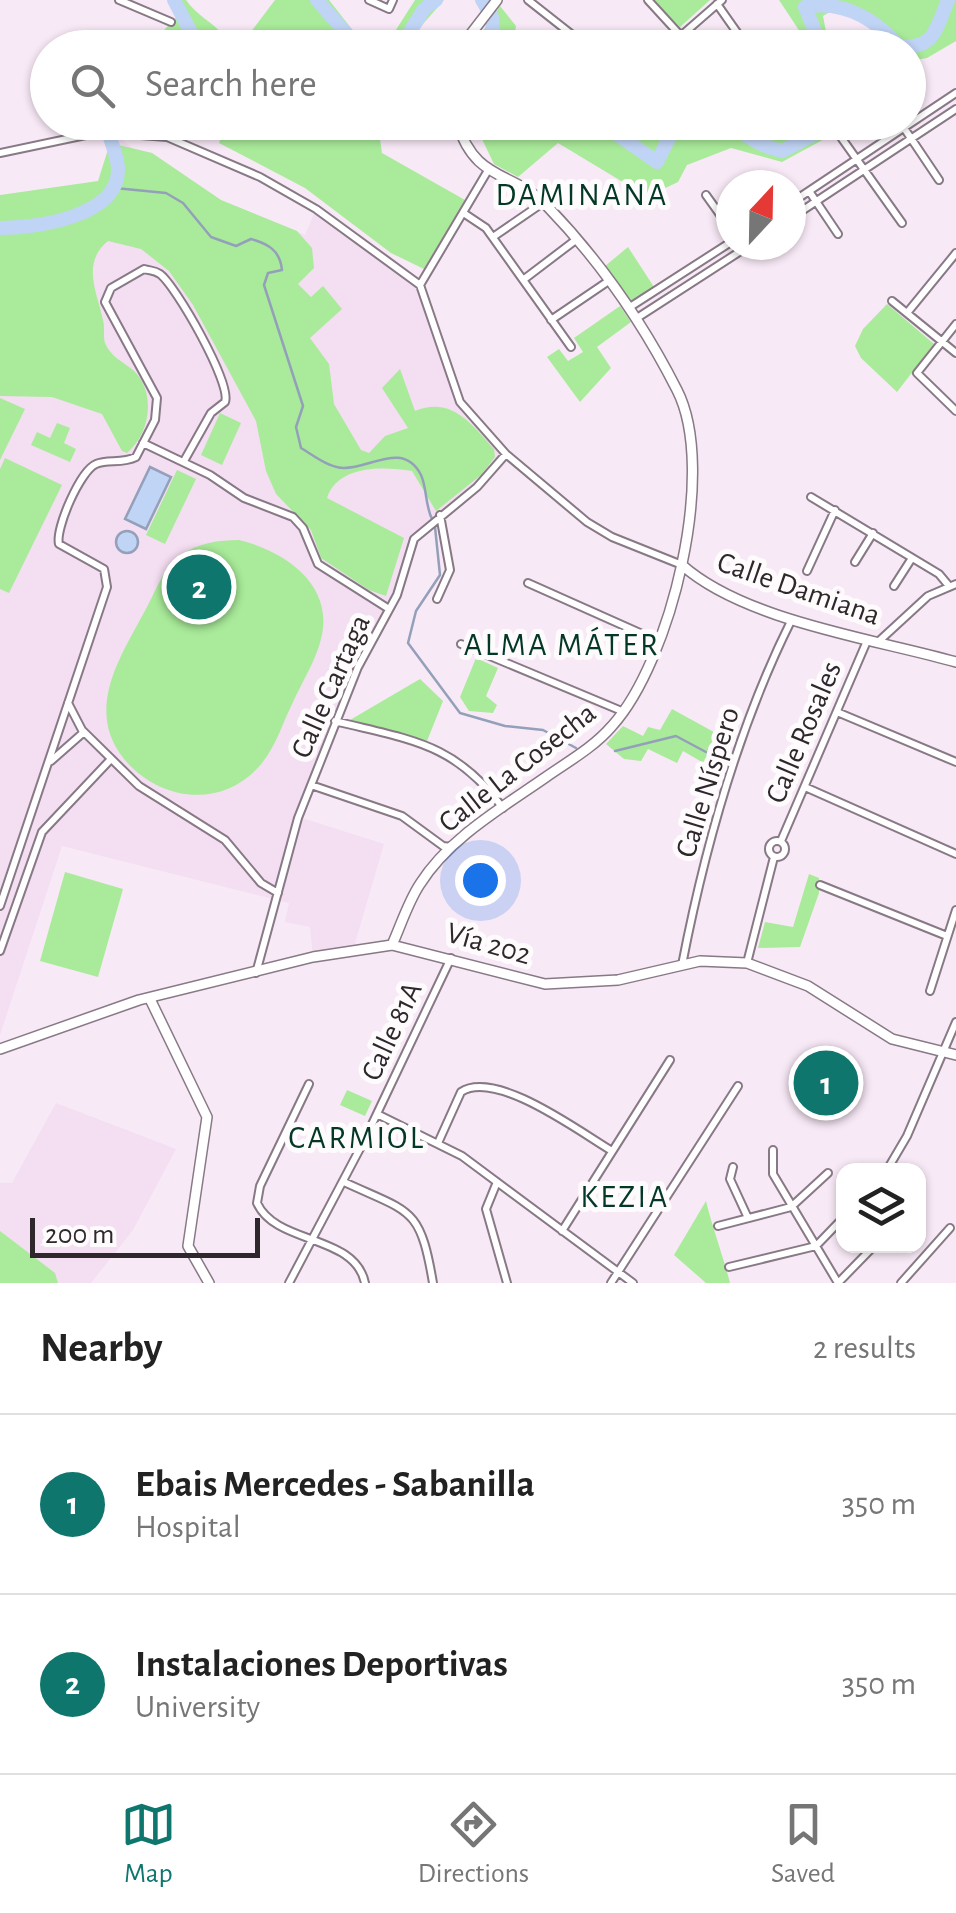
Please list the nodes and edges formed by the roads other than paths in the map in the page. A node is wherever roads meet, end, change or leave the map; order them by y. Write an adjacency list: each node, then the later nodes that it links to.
1 (119, 0): 8 (street)
2 (368, 0): 3 (street)
3 (393, 0)
4 (497, 0): 9 (street)
5 (528, 0): 10 (street)
6 (648, 0): 11 (street)
7 (720, 2): 12 (street); 13 (street)
8 (171, 22)
9 (473, 30)
10 (566, 30)
11 (676, 30)
12 (688, 30)
13 (737, 30)
14 (956, 92): 16 (street)
15 (956, 109): 17 (street)
16 (926, 110)
17 (926, 129)
18 (62, 140): 25 (street)
19 (183, 140): 47 (street)
20 (467, 140): 28 (street)
21 (843, 140): 26 (street)
22 (883, 140): 26 (street)
23 (909, 140): 27 (street)
24 (912, 140): 29 (street)
25 (0, 153)
26 (857, 160): 27 (street); 30 (street)
27 (864, 170): 34 (street); 38 (street)
28 (487, 172): 33 (street, Calle Damiana); 37 (street)
29 (939, 180)
30 (809, 191): 31 (street); 34 (street)
31 (806, 193)
32 (706, 195): 36 (street)
33 (544, 202): 40 (street); 41 (street, Calle Damiana)
34 (816, 202): 35 (street); 39 (street)
35 (806, 208)
36 (716, 209)
37 (464, 214): 40 (street); 47 (street)
38 (902, 223)
39 (838, 234)
40 (492, 237): 45 (street)
41 (578, 239): 45 (street); 46 (street, Calle Damiana)
42 (716, 252): 49 (street)
43 (956, 253): 50 (street)
44 (724, 260): 51 (street)
45 (523, 280): 52 (street)
46 (610, 280): 49 (street, Calle Damiana); 52 (street)
47 (420, 285): 59 (street)
48 (892, 302): 50 (street)
49 (630, 307): 51 (street, Calle Damiana)
50 (907, 313): 54 (street)
51 (637, 318): 67 (street, Calle Damiana)
52 (551, 320): 55 (street)
53 (956, 324): 54 (street)
54 (942, 342): 56 (street); 57 (street)
55 (571, 347)
56 (956, 353)
57 (956, 411)
58 (144, 443): 60 (street); 60 (street); 79 (street)
59 (506, 454): 63 (street, Calle Cartaga); 67 (street)
60 (184, 462): 73 (street)
61 (810, 497): 62 (street)
62 (835, 510): 64 (street); 68 (street)
63 (440, 515): 72 (street); 73 (street, Calle Cartaga)
64 (873, 533): 65 (street); 66 (street)
65 (912, 558): 70 (street); 71 (street)
66 (855, 562)
67 (682, 566): 74 (street, Calle Damiana); 75 (street, Calle La Cosecha)
68 (807, 571)
69 (528, 583): 75 (street)
70 (952, 585): 76 (street)
71 (894, 586)
72 (438, 598)
73 (389, 609): 82 (street, Calle Cartaga)
74 (792, 618): 76 (street, Calle Damiana); 103 (street, Calle Níspero)
75 (658, 641): 80 (street, Calle La Cosecha)
76 (872, 642): 78 (street, Calle Damiana); 81 (street, Calle Rosales)
77 (460, 644): 80 (street)
78 (956, 662)
79 (68, 700): 83 (street); 86 (street)
80 (624, 712): 89 (street, Calle La Cosecha)
81 (837, 712): 85 (street); 88 (street, Calle Rosales)
82 (335, 721): 87 (street, Calle Cartaga); 89 (street)
83 (84, 732): 84 (street); 86 (street)
84 (110, 759): 95 (street); 100 (street)
85 (956, 762)
86 (47, 767): 96 (street)
87 (311, 785): 90 (street); 95 (street, Calle Cartaga)
88 (804, 787): 92 (street); 102 (street, Calle Rosales)
89 (502, 808): 91 (street, Calle La Cosecha)
90 (432, 838): 91 (street); 93 (street)
91 (453, 847): 93 (street, Calle La Cosecha)
92 (956, 854)
93 (432, 867): 99 (street, Calle La Cosecha)
94 (820, 885): 98 (street)
95 (278, 892): 104 (street, Calle Cartaga)
96 (0, 906)
97 (956, 910): 98 (street)
98 (947, 936): 105 (street)
99 (392, 946): 101 (street, Vía 202); 104 (street, Vía 202)
100 (0, 951)
101 (451, 958): 103 (street, Vía 202); 114 (street, Calle 81A)
102 (747, 963): 103 (street, Vía 202); 109 (street, Vía 202)
103 (682, 965)
104 (256, 973): 106 (street, Vía 202)
105 (930, 991)
106 (150, 999): 108 (street, Vía 202); 134 (street)
107 (956, 1022): 109 (street)
108 (0, 1049)
109 (942, 1052): 110 (street, Vía 202); 118 (street)
110 (956, 1055)
111 (670, 1060): 116 (street)
112 (308, 1084): 129 (street)
113 (738, 1086): 133 (street)
114 (377, 1114): 115 (street); 121 (street, Calle 81A)
115 (438, 1143): 116 (street); 122 (street)
116 (612, 1150): 128 (street)
117 (774, 1150): 123 (street)
118 (893, 1163)
119 (733, 1167): 124 (street)
120 (828, 1172): 123 (street)
121 (344, 1182): 129 (street, Calle 81A); 137 (street)
122 (498, 1182): 128 (street); 138 (street)
123 (792, 1206): 124 (street); 130 (street)
124 (748, 1218): 126 (street)
125 (836, 1225): 130 (street)
126 (718, 1226)
127 (950, 1228): 142 (street)
128 (562, 1230): 133 (street)
129 (313, 1240): 135 (street, Calle 81A); 136 (street)
130 (816, 1246): 132 (street); 141 (street)
131 (867, 1253): 141 (street)
132 (728, 1268)
133 (619, 1272): 139 (street); 140 (street)
134 (208, 1283)
135 (289, 1283)
136 (365, 1283)
137 (433, 1283)
138 (506, 1283)
139 (612, 1283)
140 (633, 1283)
141 (838, 1283)
142 (901, 1283)

